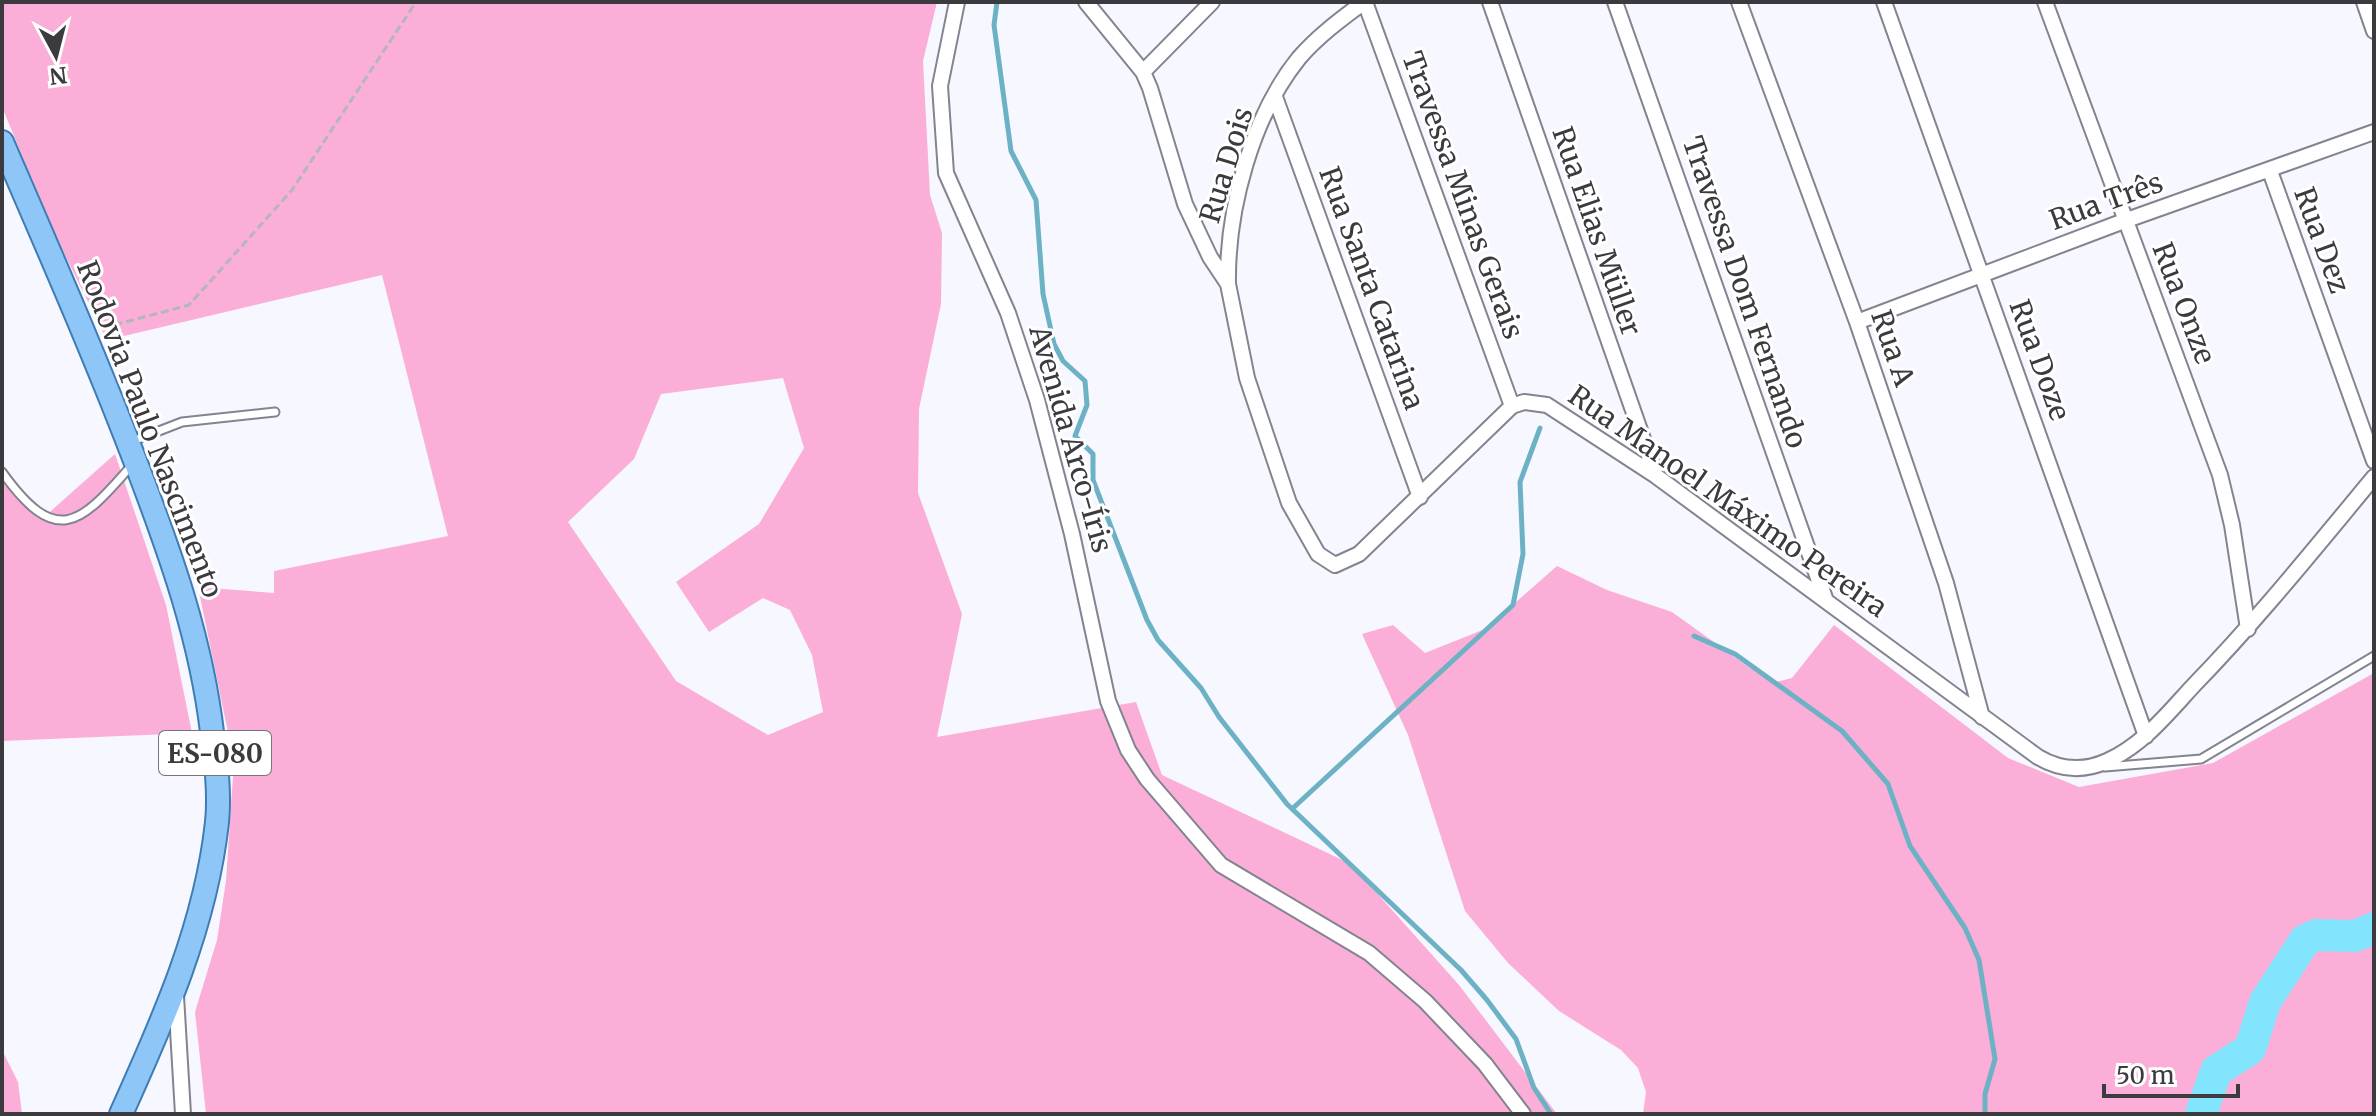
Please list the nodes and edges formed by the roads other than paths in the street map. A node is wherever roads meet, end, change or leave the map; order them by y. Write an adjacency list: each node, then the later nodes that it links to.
1 (957, 2): 38 (street, Avenida Arco-Íris)
2 (1086, 2): 12 (street)
3 (1212, 2): 12 (street)
4 (1364, 2): 13 (street, Rua Dois); 21 (street, Travessa Minas Gerais)
5 (1490, 2): 26 (street, Rua Elias Müller)
6 (1615, 2): 29 (street, Travessa Dom Fernando)
7 (1739, 2): 20 (street, Rua A)
8 (1884, 2): 18 (street, Rua Doze)
9 (2045, 2): 17 (street, Rua Onze)
10 (2364, 2): 11 (street)
11 (2374, 31)
12 (1143, 72): 19 (street)
13 (1275, 97): 19 (street, Rua Dois); 28 (street, Rua Santa Catarina)
14 (2374, 132): 16 (street, Rua Três)
15 (2, 142): 23 (main road, Rodovia Paulo Nascimento / ES-080)
16 (2270, 171): 17 (street, Rua Três); 24 (street, Rua Dez)
17 (2124, 221): 18 (street, Rua Três); 30 (street, Rua Onze)
18 (1983, 276): 20 (street, Rua Três); 33 (street, Rua Doze)
19 (1228, 284): 28 (street)
20 (1857, 322): 32 (street, Rua A)
21 (1512, 406): 26 (street, Rua Manoel Máximo Pereira); 28 (street)
22 (275, 412): 23 (lane)
23 (132, 452): 25 (lane); 35 (main road, Rodovia Paulo Nascimento / ES-080)
24 (2374, 461)
25 (2, 472)
26 (1656, 476): 29 (street, Rua Manoel Máximo Pereira)
27 (2374, 477): 30 (street)
28 (1420, 497)
29 (1825, 598): 32 (street, Rua Manoel Máximo Pereira)
30 (2248, 629): 33 (street)
31 (2374, 656): 34 (lane)
32 (1982, 717): 34 (street, Rua Manoel Máximo Pereira)
33 (2146, 736): 34 (street)
34 (2079, 769)
35 (175, 992): 36 (main road, Rodovia Paulo Nascimento / ES-080); 37 (street)
36 (121, 1114)
37 (183, 1114)
38 (1523, 1114)

